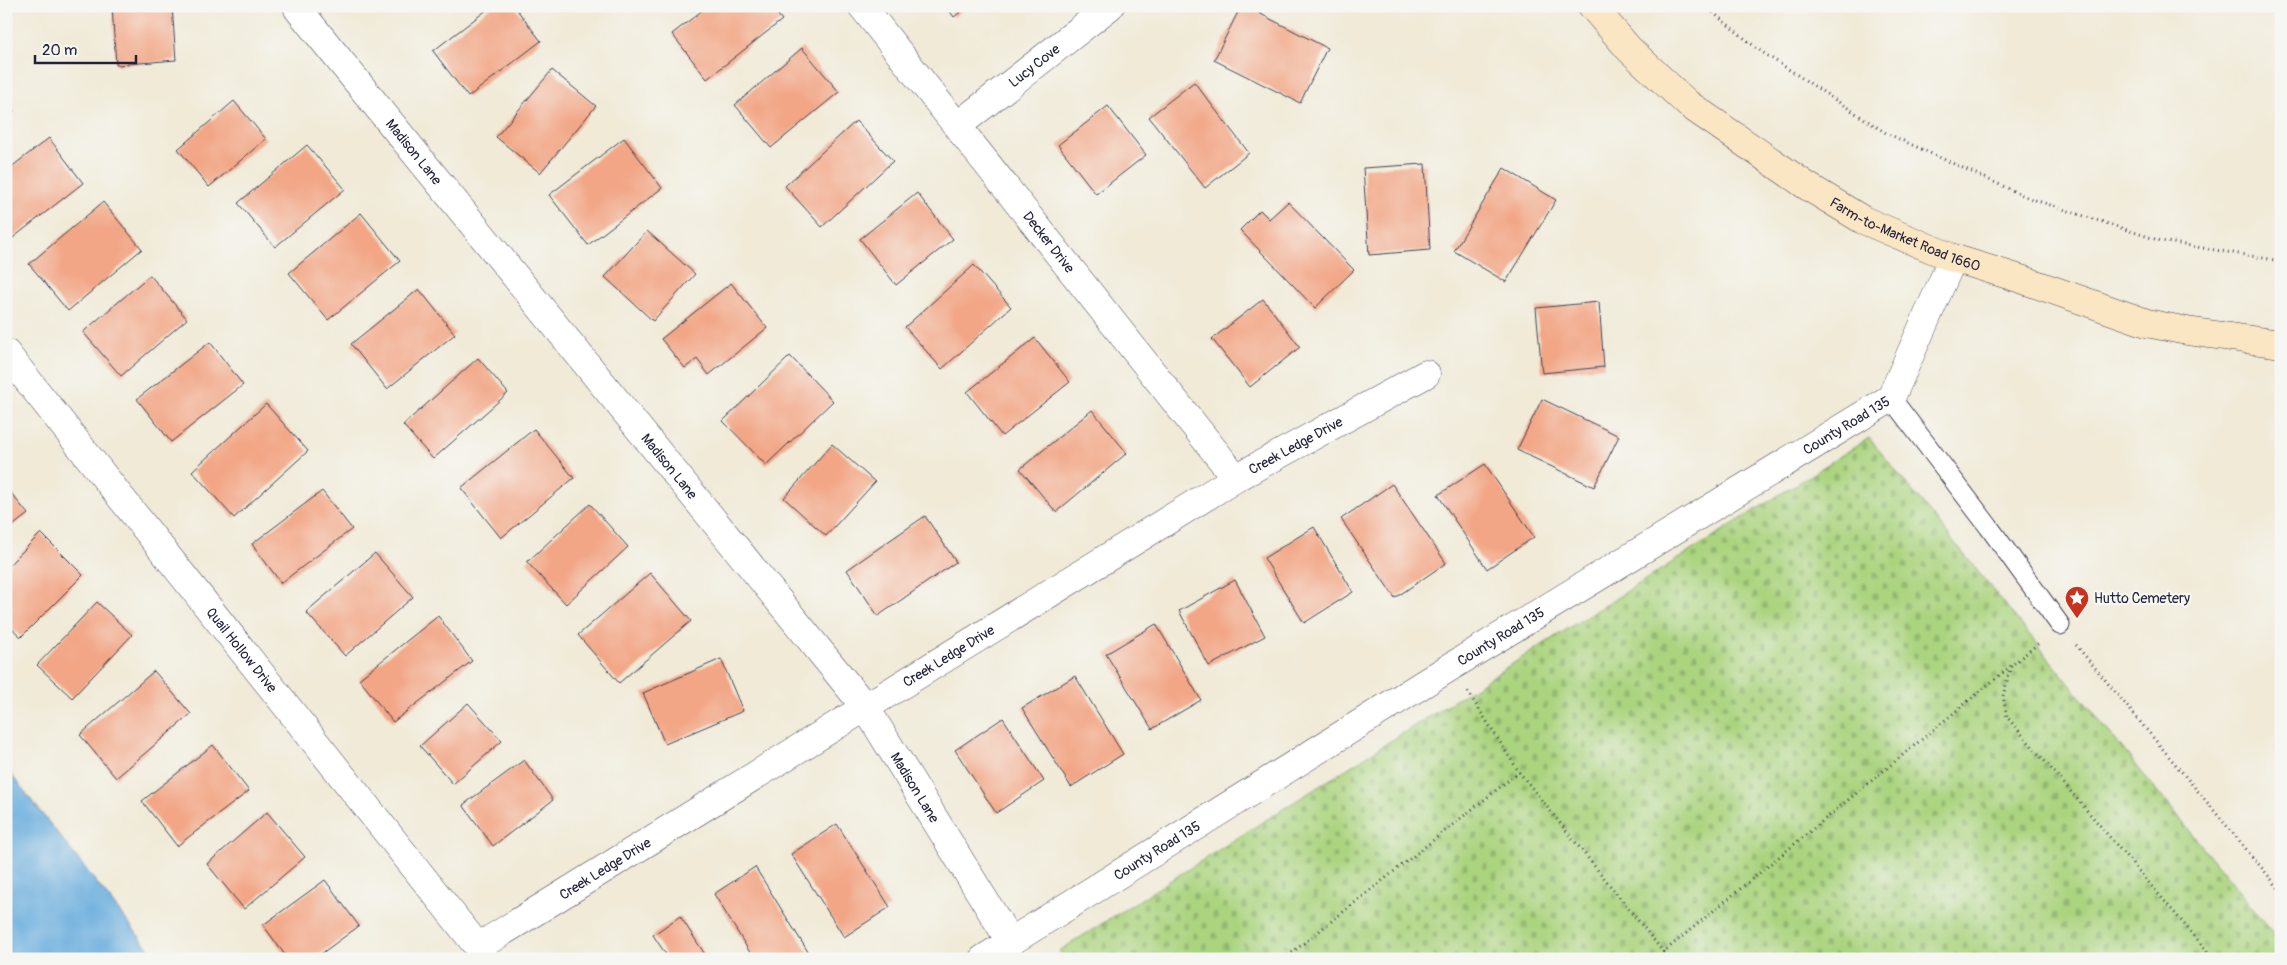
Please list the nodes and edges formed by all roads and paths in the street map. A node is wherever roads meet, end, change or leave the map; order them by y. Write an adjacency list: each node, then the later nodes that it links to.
1 (862, 6): 6 (street, Decker Drive)
2 (1110, 6): 6 (street, Lucy Cove)
3 (1592, 6): 7 (main road, Farm-to-Market Road 1660)
4 (1705, 6): 8 (path)
5 (298, 9): 17 (street, Madison Lane)
6 (957, 126): 13 (street, Decker Drive)
7 (1953, 258): 9 (main road, Farm-to-Market Road 1660); 12 (street, County Road 135)
8 (2281, 260)
9 (2281, 344)
10 (6, 353): 21 (street, Quail Hollow Drive)
11 (1426, 374): 13 (street, Creek Ledge Drive)
12 (1890, 398): 14 (lane); 15 (street, County Road 135)
13 (1236, 478): 17 (street, Creek Ledge Drive)
14 (2060, 625): 16 (path); 19 (path)
15 (1452, 666): 18 (path); 20 (street, County Road 135)
16 (2011, 666): 22 (path); 27 (path)
17 (866, 708): 20 (street, Madison Lane); 21 (street, Creek Ledge Drive)
18 (1519, 772): 22 (path); 24 (path)
19 (2281, 890)
20 (1011, 943): 23 (street, County Road 135)
21 (478, 947)
22 (1663, 952): 25 (path); 26 (path)
23 (983, 959)
24 (1284, 959)
25 (1655, 959)
26 (1669, 959)
27 (2214, 959)

